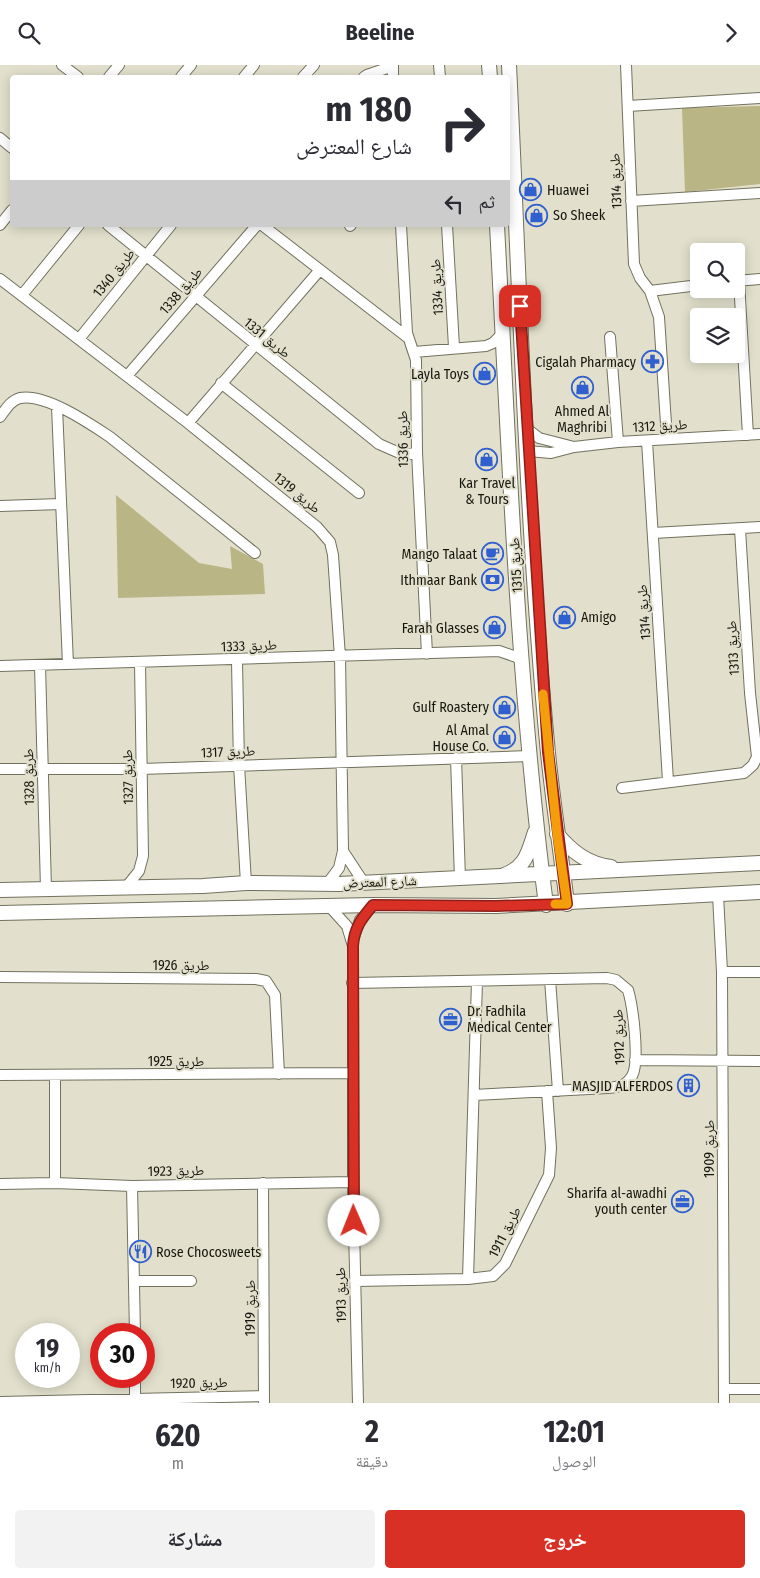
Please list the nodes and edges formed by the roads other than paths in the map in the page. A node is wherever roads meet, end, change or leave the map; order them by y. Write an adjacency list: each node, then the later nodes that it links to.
1 (62, 65): 7 (street)
2 (191, 65): 8 (street)
3 (254, 65): 9 (street)
4 (314, 65): 10 (street)
5 (393, 65): 11 (street)
6 (626, 65): 14 (street, طريق 1314)
7 (75, 75)
8 (183, 75)
9 (246, 75)
10 (306, 75)
11 (368, 75)
12 (510, 86): 53 (street, طريق 1315)
13 (760, 99): 14 (street)
14 (628, 105): 18 (street, طريق 1314)
15 (0, 138): 16 (street)
16 (10, 146)
17 (760, 193): 18 (street)
18 (631, 201): 35 (street, طريق 1314)
19 (10, 212): 20 (street)
20 (0, 225)
21 (76, 227): 36 (street)
22 (111, 227): 29 (street, طريق 1331)
23 (169, 227): 29 (street, طريق 1340)
24 (255, 227): 37 (street, طريق 1338)
25 (264, 227): 30 (street)
26 (401, 227): 40 (street, طريق 1336)
27 (447, 227): 44 (street, طريق 1334)
28 (497, 227): 39 (street, طريق 1315)
29 (146, 255): 37 (street, طريق 1331); 42 (street, طريق 1340)
30 (319, 271): 40 (street); 43 (street)
31 (0, 279): 36 (street, طريق 1319)
32 (760, 279): 33 (street)
33 (745, 280)
34 (690, 286): 35 (street)
35 (650, 291): 56 (street, طريق 1314)
36 (22, 295): 42 (street, طريق 1319)
37 (195, 296): 43 (street, طريق 1331); 48 (street, طريق 1338)
38 (739, 298): 55 (street)
39 (503, 333): 45 (street); 47 (street, طريق 1315)
40 (408, 337): 46 (street, طريق 1336)
41 (610, 337): 58 (street)
42 (79, 339): 48 (street, طريق 1319)
43 (255, 345): 49 (street); 62 (street, طريق 1331)
44 (454, 347): 45 (street); 46 (street)
45 (480, 347): 47 (street)
46 (414, 352): 62 (street, طريق 1336)
47 (504, 355): 59 (street, طريق 1315)
48 (128, 377): 52 (street, طريق 1319)
49 (221, 383): 52 (street); 63 (street)
50 (57, 407): 51 (street); 64 (street); 69 (street)
51 (0, 417)
52 (188, 423): 73 (street, طريق 1319)
53 (526, 428): 60 (street, طريق 1312); 61 (street, طريق 1315)
54 (760, 434): 55 (street, طريق 1312)
55 (748, 435): 56 (street, طريق 1312)
56 (666, 439): 57 (street, طريق 1312)
57 (647, 441): 58 (street, طريق 1312); 68 (street, طريق 1314)
58 (618, 442): 60 (street, طريق 1312)
59 (510, 445): 61 (street); 70 (street, طريق 1315)
60 (574, 447): 61 (street, طريق 1312)
61 (528, 451): 92 (street, طريق 1315)
62 (417, 452): 72 (street, طريق 1336)
63 (359, 493)
64 (61, 504): 65 (street); 77 (street)
65 (0, 506)
66 (760, 527): 67 (street)
67 (740, 529): 68 (street); 80 (street, طريق 1313)
68 (653, 533): 89 (street, طريق 1314)
69 (255, 553)
70 (521, 638): 71 (street, طريق 1333); 74 (street, طريق 1315)
71 (498, 651): 72 (street, طريق 1333); 74 (street, طريق 1333)
72 (427, 653): 73 (street, طريق 1333)
73 (340, 657): 75 (street, طريق 1333); 83 (street, طريق 1319)
74 (522, 659): 81 (street, طريق 1315)
75 (237, 661): 76 (street, طريق 1333); 84 (street)
76 (140, 662): 77 (street, طريق 1333); 88 (street, طريق 1327)
77 (68, 664): 78 (street, طريق 1333)
78 (40, 665): 79 (street, طريق 1333); 87 (street, طريق 1328)
79 (0, 666)
80 (755, 692): 85 (street, طريق 1313)
81 (530, 756): 82 (street, طريق 1317); 91 (street, طريق 1315)
82 (456, 758): 83 (street, طريق 1317); 99 (street)
83 (343, 761): 84 (street, طريق 1317); 93 (street, طريق 1319)
84 (239, 765): 88 (street, طريق 1317); 100 (street)
85 (757, 766): 89 (street)
86 (0, 769): 87 (street, طريق 1317)
87 (42, 769): 88 (street, طريق 1317); 104 (street, طريق 1328)
88 (141, 769): 103 (street, طريق 1327)
89 (668, 781): 90 (street)
90 (622, 788)
91 (536, 829): 97 (street, طريق 1315); 98 (street)
92 (557, 834): 95 (street); 96 (street, طريق 1315)
93 (343, 851): 101 (street); 102 (street, طريق 1319)
94 (760, 863): 95 (street, شارع المعترض)
95 (637, 871): 96 (street, شارع المعترض)
96 (563, 874): 97 (street, شارع المعترض); 108 (street, طريق 1315)
97 (542, 875): 98 (street, شارع المعترض); 110 (street, طريق 1315)
98 (497, 877): 99 (street, شارع المعترض)
99 (460, 879): 101 (street, شارع المعترض)
100 (246, 883): 102 (street, شارع المعترض); 103 (street, شارع المعترض)
101 (364, 883): 102 (street, شارع المعترض)
102 (327, 884)
103 (127, 886): 104 (street, شارع المعترض)
104 (46, 889): 105 (street, شارع المعترض)
105 (0, 890)
106 (760, 892): 107 (street, شارع المعترض)
107 (718, 895): 108 (street, شارع المعترض); 114 (street, طريق 1909)
108 (567, 904): 110 (street, شارع المعترض)
109 (373, 905): 110 (street, شارع المعترض); 111 (street, شارع المعترض); 113 (street, طريق 1913)
110 (546, 905)
111 (329, 906): 112 (street, شارع المعترض); 113 (street, طريق 1913)
112 (0, 913)
113 (353, 946): 119 (street, طريق 1913)
114 (722, 972): 115 (street); 121 (street, طريق 1909)
115 (760, 972)
116 (0, 977): 124 (street, طريق 1926)
117 (550, 979): 118 (street, طريق 1912); 120 (street, طريق 1912); 128 (street)
118 (477, 981): 119 (street, طريق 1912); 129 (street)
119 (352, 983): 123 (street, طريق 1913)
120 (635, 1060): 121 (street); 128 (street, طريق 1912)
121 (722, 1061): 122 (street); 141 (street, طريق 1909)
122 (760, 1061)
123 (352, 1073): 124 (street, طريق 1925); 130 (street, طريق 1913)
124 (279, 1074): 126 (street, طريق 1925)
125 (0, 1075): 126 (street, طريق 1925)
126 (56, 1075): 131 (street)
127 (547, 1091): 128 (street, طريق 1912); 129 (street, طريق 1912); 135 (street, طريق 1911)
128 (558, 1091)
129 (474, 1095): 135 (street)
130 (353, 1182): 132 (street, طريق 1923); 138 (street, طريق 1913)
131 (55, 1183): 133 (street, طريق 1923); 134 (street, طريق 1923)
132 (263, 1183): 134 (street, طريق 1923); 144 (street, طريق 1919)
133 (0, 1184)
134 (132, 1186): 136 (street)
135 (468, 1279): 138 (street, طريق 1911)
136 (135, 1281): 137 (street); 139 (street)
137 (191, 1281)
138 (355, 1281): 146 (street, طريق 1913)
139 (135, 1323)
140 (135, 1388): 143 (street)
141 (724, 1389): 142 (street); 147 (street, طريق 1909)
142 (760, 1389)
143 (135, 1398): 144 (street, طريق 1920); 145 (street, طريق 1920)
144 (264, 1400)
145 (0, 1402)
146 (358, 1403)
147 (724, 1403)

